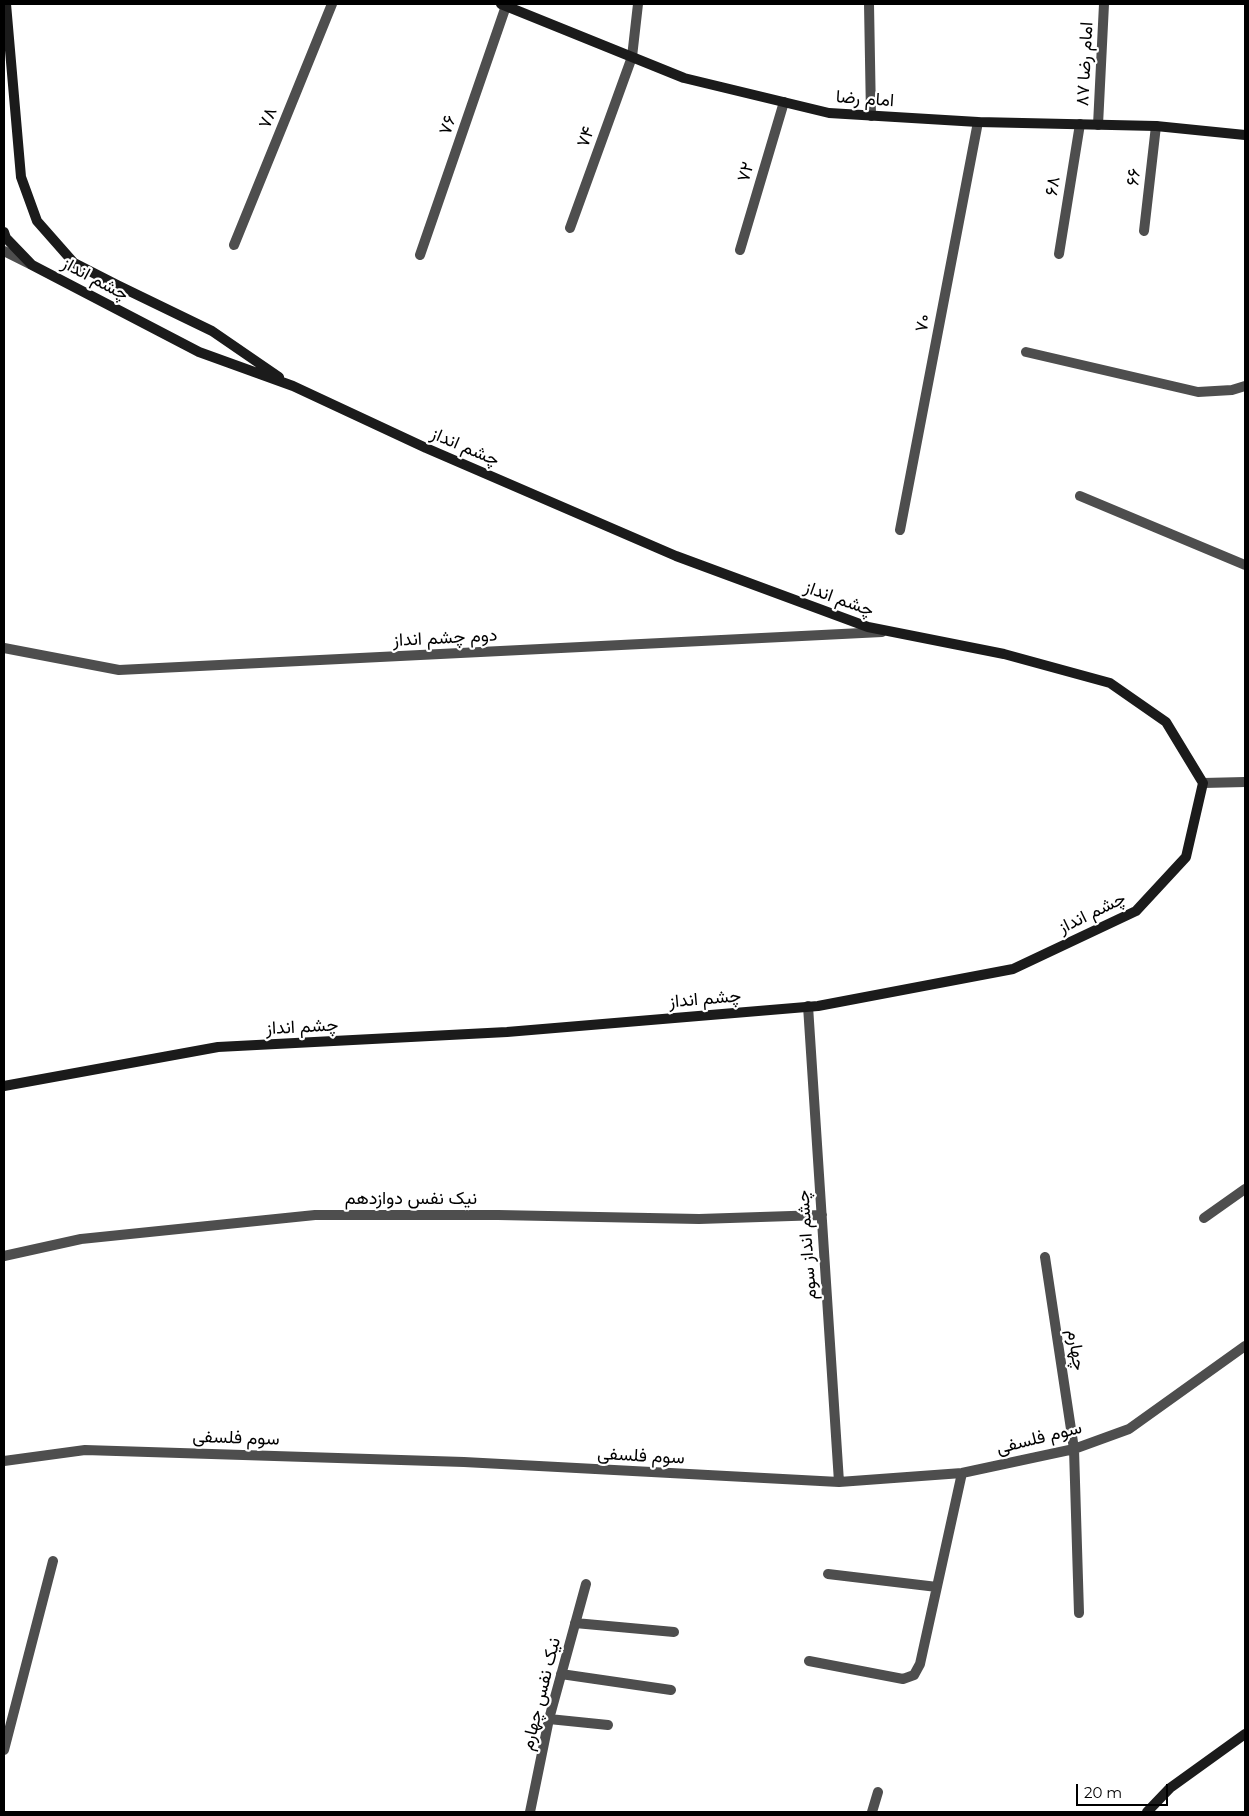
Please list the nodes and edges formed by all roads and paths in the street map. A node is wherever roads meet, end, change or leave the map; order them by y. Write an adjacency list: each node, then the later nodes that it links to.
1 (5, 4): 25 (street, چشم انداز)
2 (332, 4): 18 (street, ۷۸)
3 (638, 4): 7 (street, ۷۴)
4 (869, 4): 9 (street)
5 (1104, 4): 12 (street, امام رضا ۸۷)
6 (504, 5): 7 (street, امام رضا); 22 (street, ۷۶)
7 (632, 57): 8 (street, امام رضا); 15 (street, ۷۴)
8 (784, 102): 9 (street, امام رضا); 19 (street, ۷۲)
9 (871, 116): 10 (street, امام رضا)
10 (978, 122): 11 (street, امام رضا); 28 (street, ۷۰)
11 (1080, 124): 12 (street, امام رضا); 21 (street, ۶۸)
12 (1098, 125): 13 (street, امام رضا)
13 (1156, 126): 14 (street, امام رضا); 16 (street, ۶۶)
14 (1245, 135)
15 (570, 228)
16 (1144, 231)
17 (4, 232): 23 (street, چشم انداز)
18 (234, 245)
19 (740, 250)
20 (4, 251): 23 (street)
21 (1059, 254)
22 (420, 255)
23 (32, 265): 25 (street, چشم انداز)
24 (1026, 352): 26 (street)
25 (293, 386): 30 (street, چشم انداز)
26 (1245, 386)
27 (1080, 496): 29 (street)
28 (900, 530)
29 (1245, 565)
30 (889, 632): 31 (street, دوم چشم انداز); 33 (street, چشم انداز)
31 (4, 648)
32 (1245, 782): 33 (street)
33 (1203, 783): 34 (street, چشم انداز)
34 (808, 1006): 35 (street, چشم انداز); 37 (street, چشم انداز سوم)
35 (4, 1086)
36 (1245, 1189): 38 (street)
37 (822, 1215): 39 (street, نیک نفس دوازدهم); 45 (street, چشم انداز سوم)
38 (1204, 1218)
39 (4, 1256)
40 (1045, 1257): 42 (street, چهارم)
41 (1245, 1346): 42 (street, سوم فلسفی)
42 (1074, 1449): 44 (street, سوم فلسفی); 50 (street, چهارم)
43 (4, 1461): 45 (street, سوم فلسفی)
44 (962, 1473): 45 (street, سوم فلسفی); 49 (street)
45 (839, 1482)
46 (54, 1561): 59 (street)
47 (828, 1574): 49 (street)
48 (586, 1584): 51 (street, نیک نفس چهارم)
49 (937, 1587): 53 (street)
50 (1079, 1613)
51 (575, 1623): 52 (street); 54 (street, نیک نفس چهارم)
52 (674, 1632)
53 (809, 1661)
54 (561, 1674): 55 (street); 56 (street, نیک نفس چهارم)
55 (671, 1690)
56 (549, 1719): 57 (street); 61 (street, نیک نفس چهارم)
57 (608, 1725)
58 (1245, 1734): 63 (street)
59 (4, 1750)
60 (878, 1792): 62 (street)
61 (530, 1812)
62 (872, 1812)
63 (1147, 1812)

